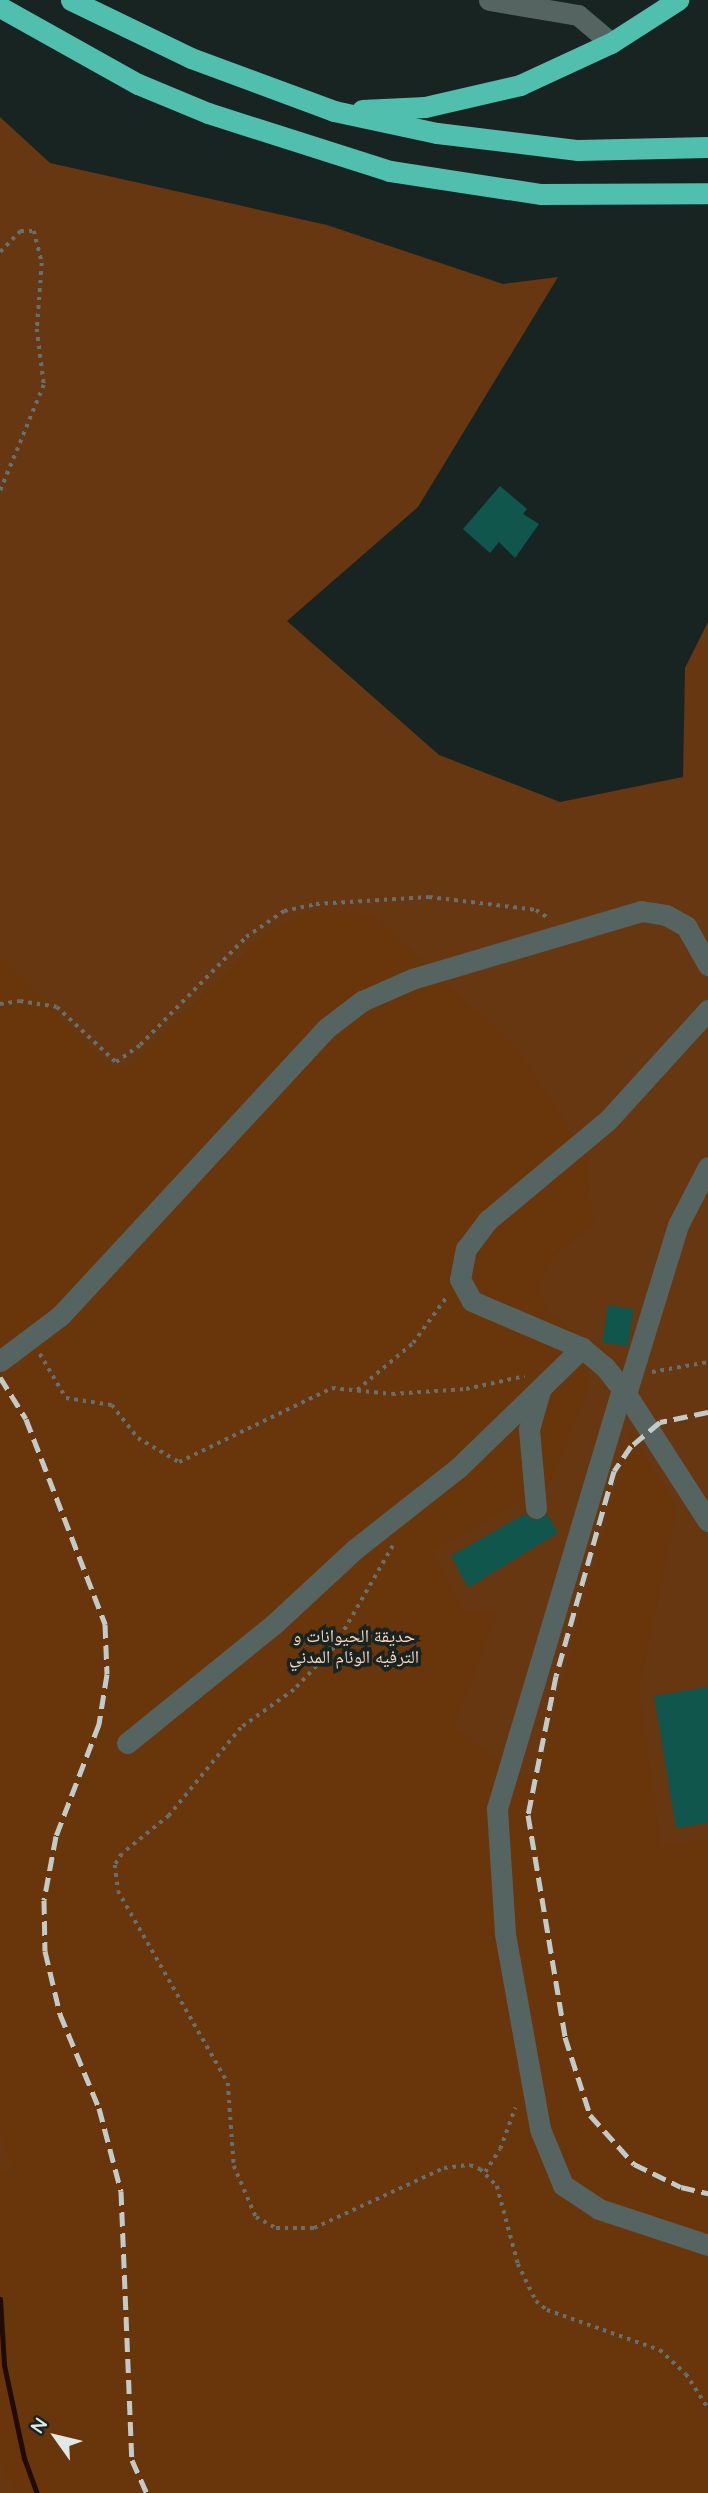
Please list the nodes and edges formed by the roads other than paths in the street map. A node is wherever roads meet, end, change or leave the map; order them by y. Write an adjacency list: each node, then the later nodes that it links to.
1 (71, 0): 6 (highway)
2 (489, 0): 5 (street)
3 (678, 0): 5 (highway)
4 (0, 7): 8 (highway)
5 (611, 43): 6 (highway)
6 (334, 111): 7 (highway)
7 (708, 148)
8 (708, 192)
9 (708, 965): 13 (street)
10 (708, 1010): 12 (street)
11 (708, 1167): 15 (street)
12 (582, 1348): 14 (street); 15 (street)
13 (0, 1361)
14 (541, 1389): 16 (street); 18 (street)
15 (624, 1391): 17 (street); 19 (street)
16 (536, 1508)
17 (708, 1521)
18 (127, 1743)
19 (708, 2245)

